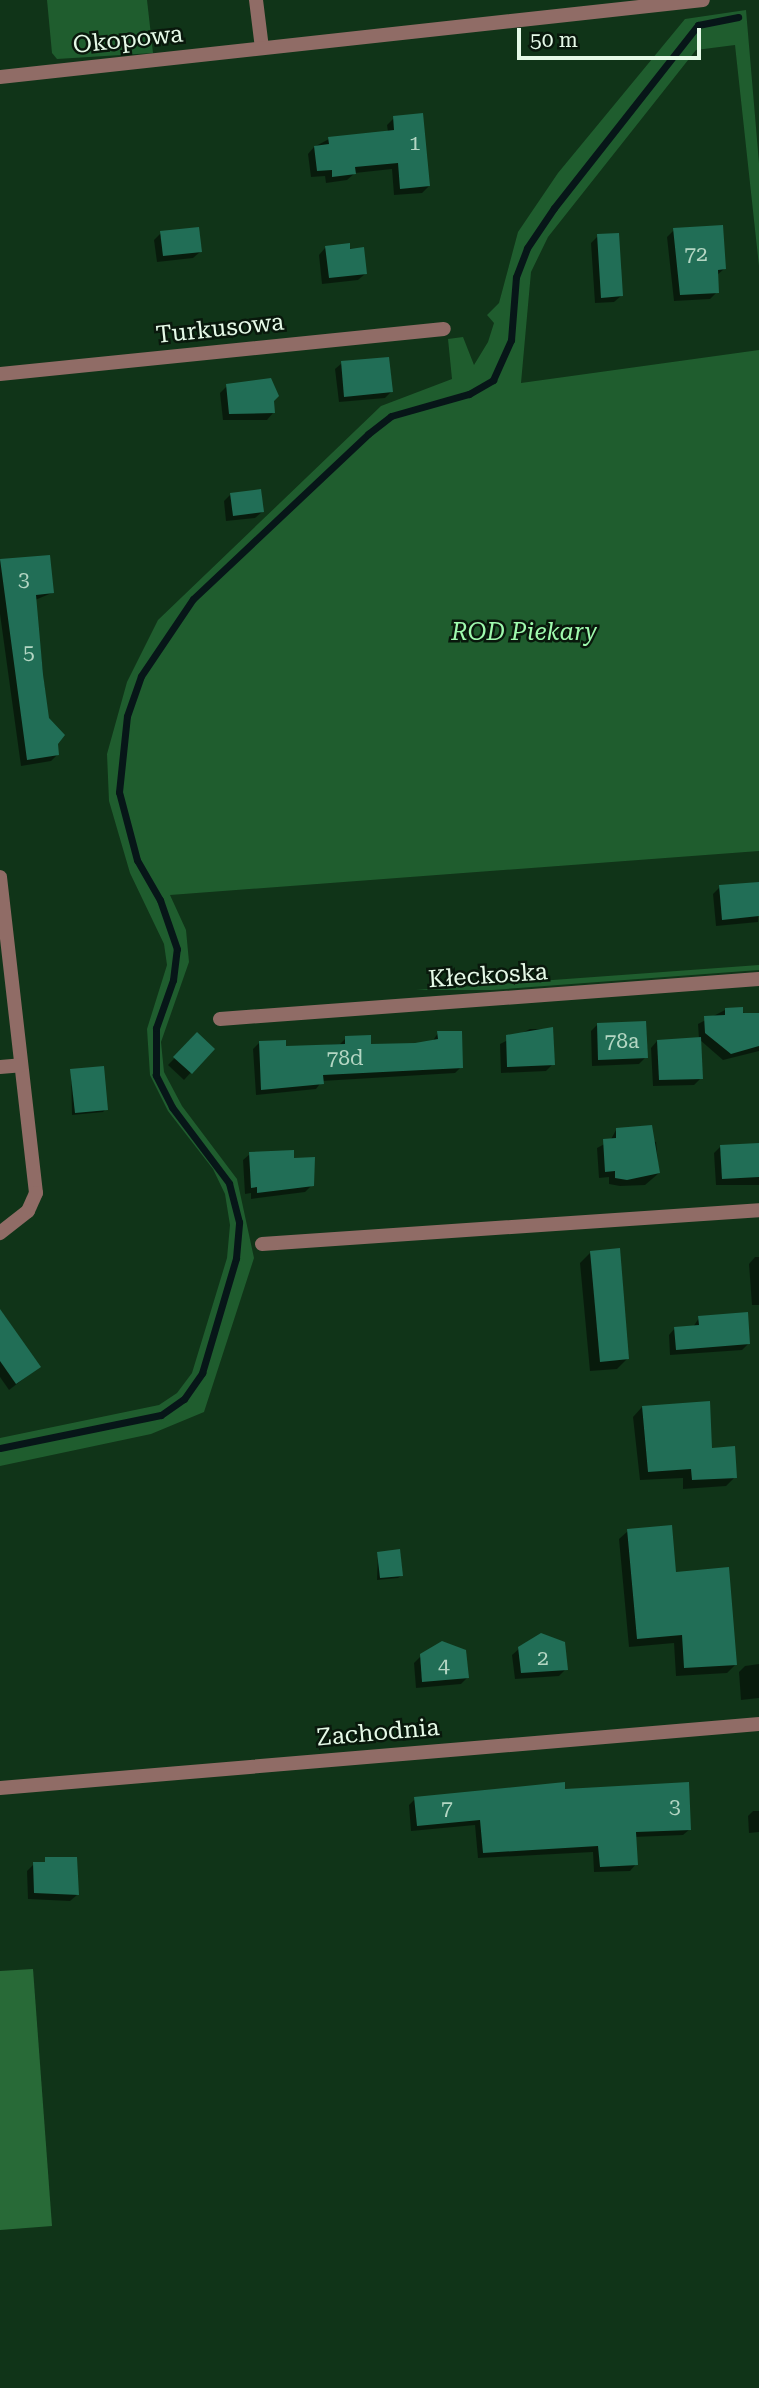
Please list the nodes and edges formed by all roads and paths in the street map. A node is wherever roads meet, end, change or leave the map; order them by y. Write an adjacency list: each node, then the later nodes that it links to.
1 (256, 0): 3 (street)
2 (703, 0): 3 (street, Okopowa)
3 (261, 48): 4 (street, Okopowa)
4 (0, 77)
5 (444, 329): 6 (street, Turkusowa)
6 (0, 374)
7 (0, 877): 10 (street)
8 (759, 979): 9 (street, Kłeckoska)
9 (219, 1019)
10 (21, 1065): 11 (street); 13 (street)
11 (0, 1067)
12 (759, 1210): 14 (street)
13 (0, 1233)
14 (262, 1244)
15 (759, 1724): 16 (street, Zachodnia)
16 (0, 1788)

